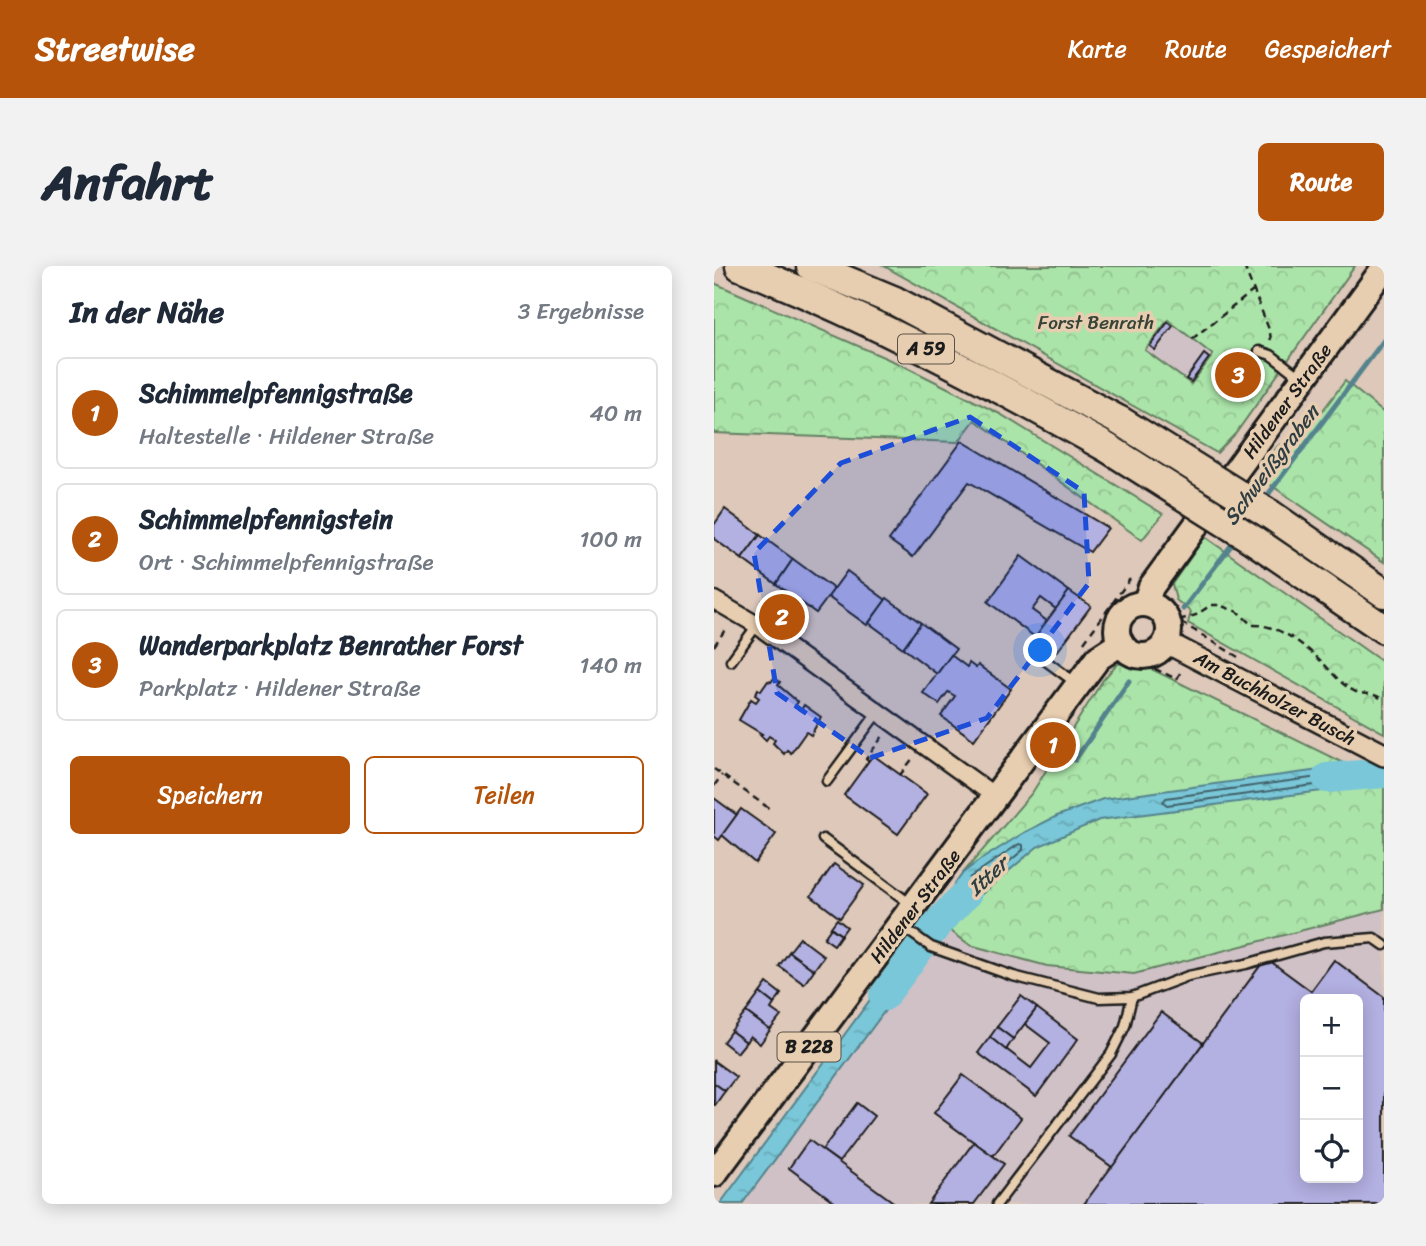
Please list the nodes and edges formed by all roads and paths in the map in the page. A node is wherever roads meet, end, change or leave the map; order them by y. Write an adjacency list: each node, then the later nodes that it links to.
1 (740, 266): 15 (highway, A 59, bridge)
2 (811, 266): 10 (highway, A 59, bridge)
3 (1244, 266): 5 (path)
4 (1384, 268): 9 (main road, Hildener Straße)
5 (1254, 291): 6 (path); 8 (path)
6 (1192, 339)
7 (1259, 351): 8 (lane)
8 (1271, 355): 9 (lane)
9 (1303, 379): 12 (main road, Hildener Straße)
10 (1384, 593)
11 (714, 600): 13 (street)
12 (1145, 604): 16 (main road); 19 (main road, Hildener Straße)
13 (738, 614): 14 (street); 18 (path)
14 (757, 625): 21 (lane); 25 (street)
15 (1384, 629)
16 (1172, 631): 19 (main road); 20 (main road, Am Buchholzer Busch); 24 (path)
17 (1202, 635): 20 (path)
18 (714, 646)
19 (1124, 651): 20 (path); 23 (main road, Hildener Straße / B 228)
20 (1191, 654): 28 (main road, Am Buchholzer Busch)
21 (731, 660)
22 (1046, 661): 23 (lane)
23 (1078, 685): 35 (main road, Hildener Straße / B 228)
24 (1384, 701)
25 (878, 712): 26 (street); 33 (lane)
26 (893, 722): 27 (street); 29 (path)
27 (923, 744): 32 (path); 35 (street)
28 (1379, 752)
29 (869, 761)
30 (714, 769): 31 (path)
31 (722, 775): 34 (path); 36 (path)
32 (900, 775)
33 (827, 781)
34 (714, 786)
35 (996, 797): 38 (main road, Hildener Straße / B 228)
36 (770, 809)
37 (823, 839): 38 (lane)
38 (907, 920): 40 (lane); 41 (main road, Hildener Straße / B 228)
39 (1384, 945): 40 (lane)
40 (1132, 998): 42 (lane)
41 (714, 1174)
42 (997, 1204)

